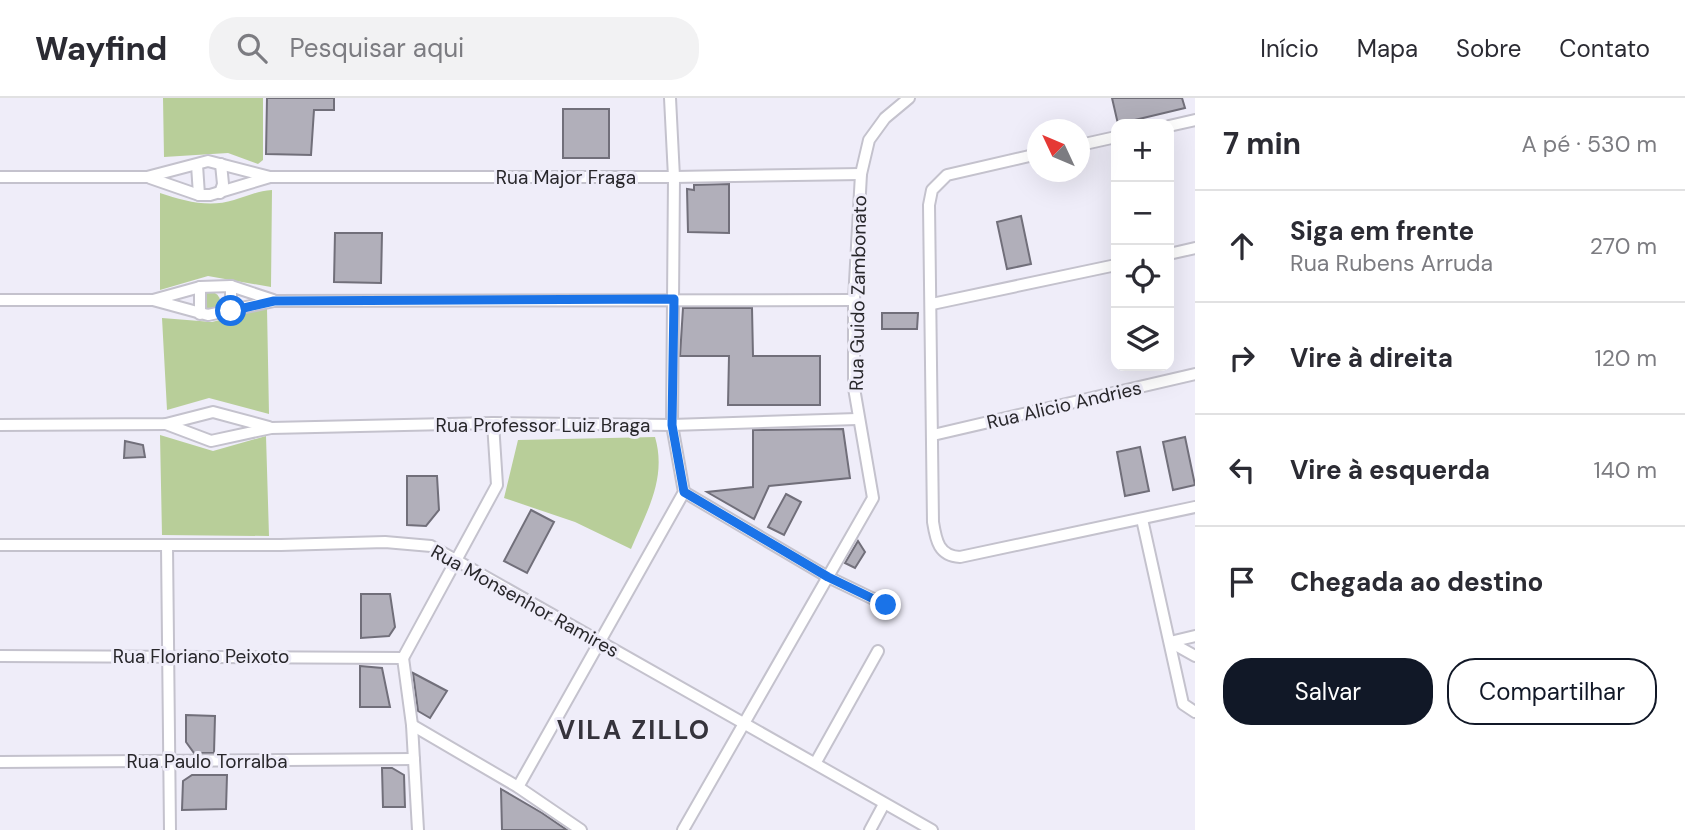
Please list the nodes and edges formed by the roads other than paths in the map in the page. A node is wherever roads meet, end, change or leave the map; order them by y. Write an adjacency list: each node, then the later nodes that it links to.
1 (670, 98): 14 (street)
2 (909, 98): 10 (street, Rua Guido Zambonato)
3 (1195, 120): 4 (street)
4 (1174, 125)
5 (1111, 138): 6 (street)
6 (1090, 143)
7 (1027, 157): 27 (street)
8 (221, 164): 9 (street, Rua Major Fraga); 13 (street, Rua Major Fraga); 15 (street)
9 (197, 165): 12 (street, Rua Major Fraga); 16 (street)
10 (861, 174): 14 (street, Rua Major Fraga); 25 (street, Rua Guido Zambonato)
11 (0, 177): 12 (street, Rua Major Fraga)
12 (147, 177): 16 (street, Rua Major Fraga)
13 (270, 177): 14 (street, Rua Major Fraga); 15 (street, Rua Major Fraga)
14 (674, 177): 22 (street)
15 (220, 193): 16 (street, Rua Major Fraga)
16 (200, 195)
17 (1195, 248): 18 (street)
18 (1174, 253)
19 (1111, 266): 27 (street)
20 (231, 286): 21 (street); 26 (street); 28 (street)
21 (200, 287): 24 (street); 29 (street)
22 (674, 299): 25 (street); 26 (street); 37 (street)
23 (0, 300): 24 (street)
24 (153, 300): 29 (street)
25 (854, 300): 33 (street, Rua Guido Zambonato)
26 (274, 301): 28 (street)
27 (932, 304): 39 (street)
28 (231, 311): 29 (street)
29 (200, 314)
30 (1195, 374): 39 (street, Rua Alicio Andries)
31 (203, 412): 32 (street, Rua Professor Luiz Braga); 35 (street, Rua Professor Luiz Braga); 40 (street)
32 (224, 414): 38 (street, Rua Professor Luiz Braga); 41 (street)
33 (857, 419): 37 (street, Rua Professor Luiz Braga); 48 (street, Rua Guido Zambonato)
34 (493, 423): 37 (street, Rua Professor Luiz Braga); 38 (street, Rua Professor Luiz Braga); 47 (street)
35 (166, 424): 36 (street, Rua Professor Luiz Braga); 40 (street, Rua Professor Luiz Braga)
36 (0, 425)
37 (672, 425): 42 (street)
38 (271, 428): 41 (street, Rua Professor Luiz Braga)
39 (933, 435): 44 (street)
40 (199, 438): 41 (street, Rua Professor Luiz Braga)
41 (228, 438)
42 (684, 492): 48 (street); 52 (street)
43 (1195, 507): 44 (street)
44 (1142, 519): 51 (street)
45 (0, 545): 46 (street, Rua Monsenhor Ramires)
46 (167, 546): 47 (street, Rua Monsenhor Ramires); 54 (street)
47 (456, 561): 52 (street, Rua Monsenhor Ramires); 57 (street)
48 (828, 577): 49 (street); 59 (street, Rua Guido Zambonato)
49 (886, 605)
50 (1195, 636): 51 (street)
51 (1170, 642): 56 (street); 58 (street)
52 (601, 643): 59 (street, Rua Monsenhor Ramires); 65 (street)
53 (878, 651): 64 (street)
54 (168, 655): 55 (street, Rua Floriano Peixoto); 57 (street, Rua Floriano Peixoto); 63 (street)
55 (0, 656)
56 (1195, 656)
57 (403, 658): 60 (street)
58 (1195, 712)
59 (745, 722): 64 (street, Rua Monsenhor Ramires); 70 (street, Rua Guido Zambonato)
60 (412, 725): 61 (street); 65 (street)
61 (414, 759): 63 (street, Rua Paulo Torralba); 68 (street)
62 (0, 762): 63 (street, Rua Paulo Torralba)
63 (168, 762): 67 (street)
64 (817, 762): 66 (street, Rua Monsenhor Ramires)
65 (518, 787): 69 (street)
66 (884, 804): 71 (street); 72 (street, Rua Monsenhor Ramires)
67 (170, 830)
68 (418, 830)
69 (581, 830)
70 (683, 830)
71 (870, 830)
72 (932, 830)

